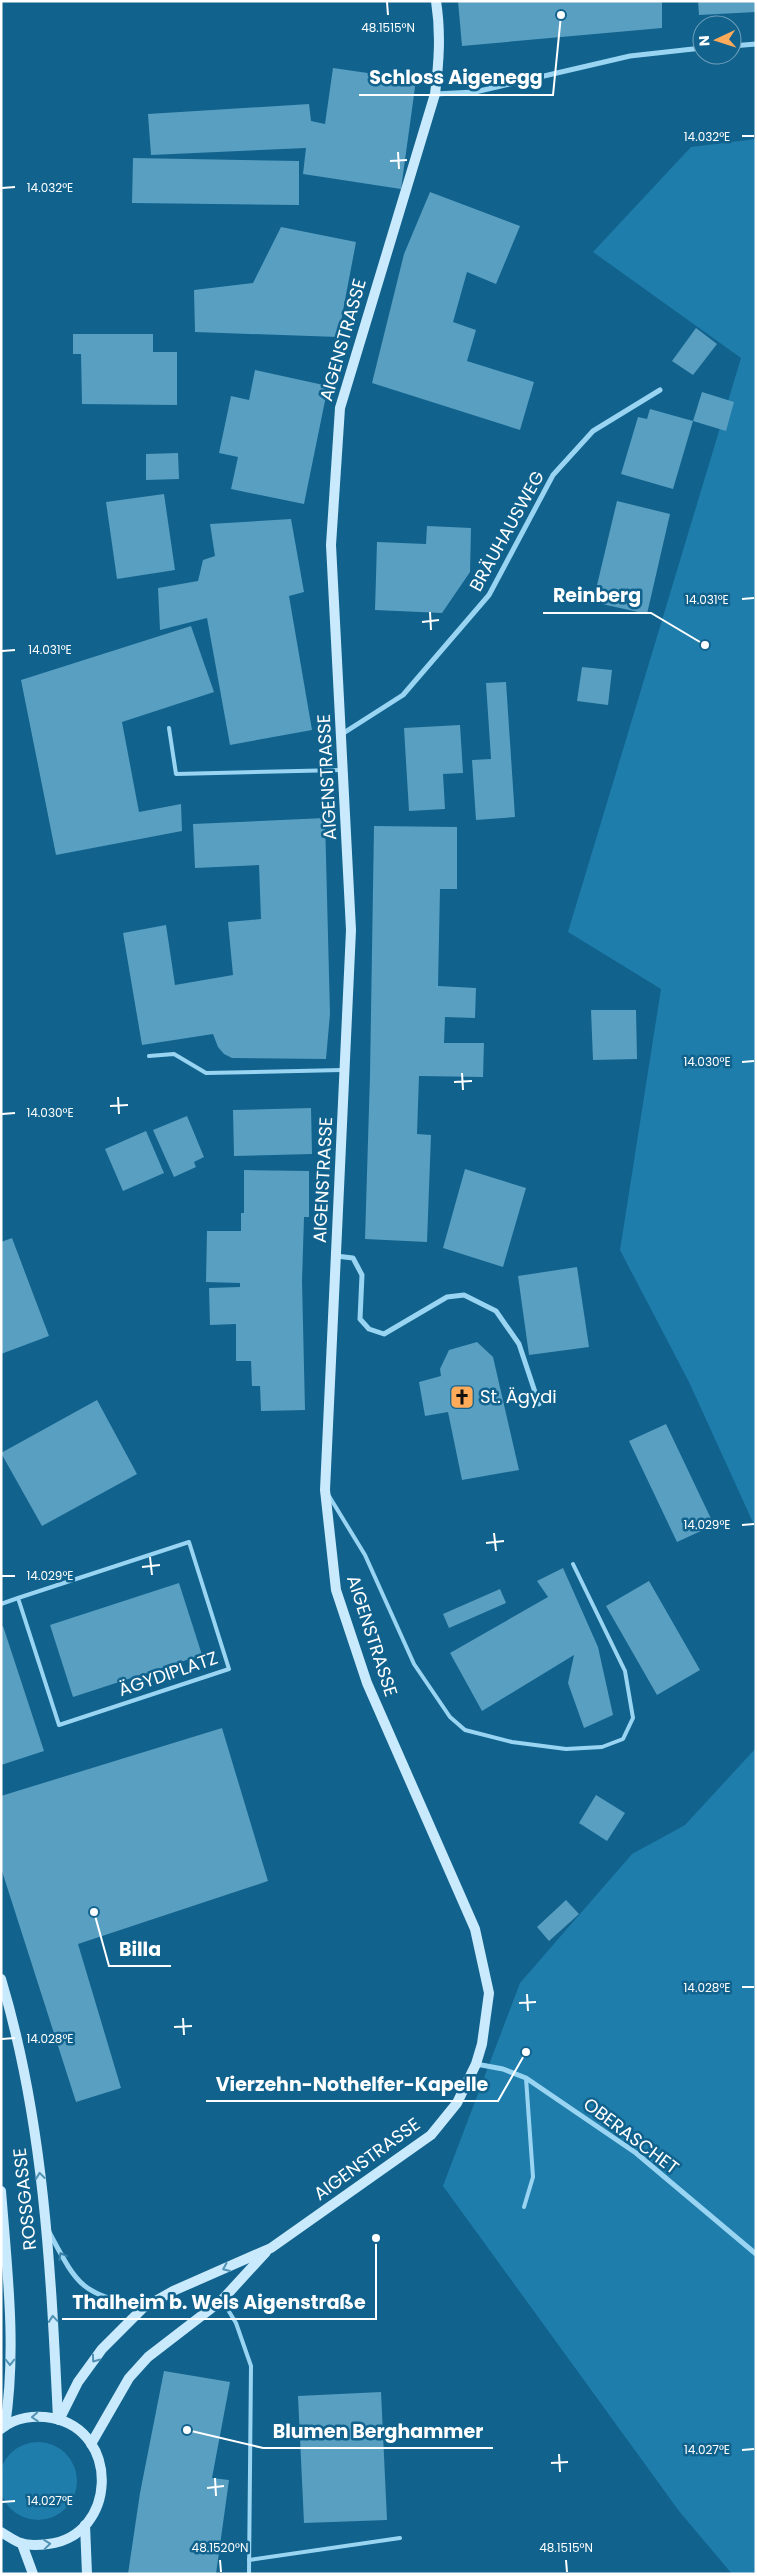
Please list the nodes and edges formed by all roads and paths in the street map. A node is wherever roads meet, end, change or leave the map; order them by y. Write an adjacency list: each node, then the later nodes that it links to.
1 (436, 1): 5 (street, AIGENSTRASSE)
2 (756, 44): 3 (street)
3 (742, 45)
4 (692, 49): 5 (street)
5 (435, 94): 8 (street, AIGENSTRASSE)
6 (660, 390): 8 (street, BRÄUHAUSWEG)
7 (169, 728): 9 (lane)
8 (342, 734): 9 (street, AIGENSTRASSE)
9 (343, 770): 11 (street, AIGENSTRASSE)
10 (149, 1056): 11 (lane)
11 (344, 1070): 12 (street, AIGENSTRASSE)
12 (336, 1256): 13 (street); 14 (street, AIGENSTRASSE)
13 (539, 1404)
14 (325, 1490): 15 (lane); 19 (street, AIGENSTRASSE)
15 (573, 1564)
16 (18, 1598): 16 (lane, ÄGYDIPLATZ); 17 (lane, ÄGYDIPLATZ)
17 (1, 1604)
18 (1, 1979): 23 (street, ROSSGASSE, one-way to 18)
19 (476, 2064): 20 (street, OBERASCHET); 24 (street, AIGENSTRASSE)
20 (526, 2078): 22 (lane); 25 (street, OBERASCHET)
21 (1, 2191): 29 (street, ROSSGASSE, one-way to 29)
22 (524, 2207)
23 (45, 2224): 27 (street, one-way to 23); 28 (street, ROSSGASSE, one-way to 23)
24 (271, 2248): 26 (street, AIGENSTRASSE); 27 (street, AIGENSTRASSE, one-way to 27)
25 (756, 2254)
26 (222, 2300): 30 (street, AIGENSTRASSE); 35 (lane)
27 (143, 2308): 28 (street, AIGENSTRASSE, one-way to 28)
28 (58, 2420): 29 (street, one-way to 29); 30 (street)
29 (3, 2427)
30 (91, 2444): 31 (street)
31 (85, 2525): 34 (street, one-way to 31); 37 (street)
32 (1, 2532): 34 (street)
33 (400, 2538): 35 (lane)
34 (22, 2544): 36 (street)
35 (249, 2560): 38 (lane)
36 (32, 2574)
37 (87, 2574)
38 (249, 2574)

